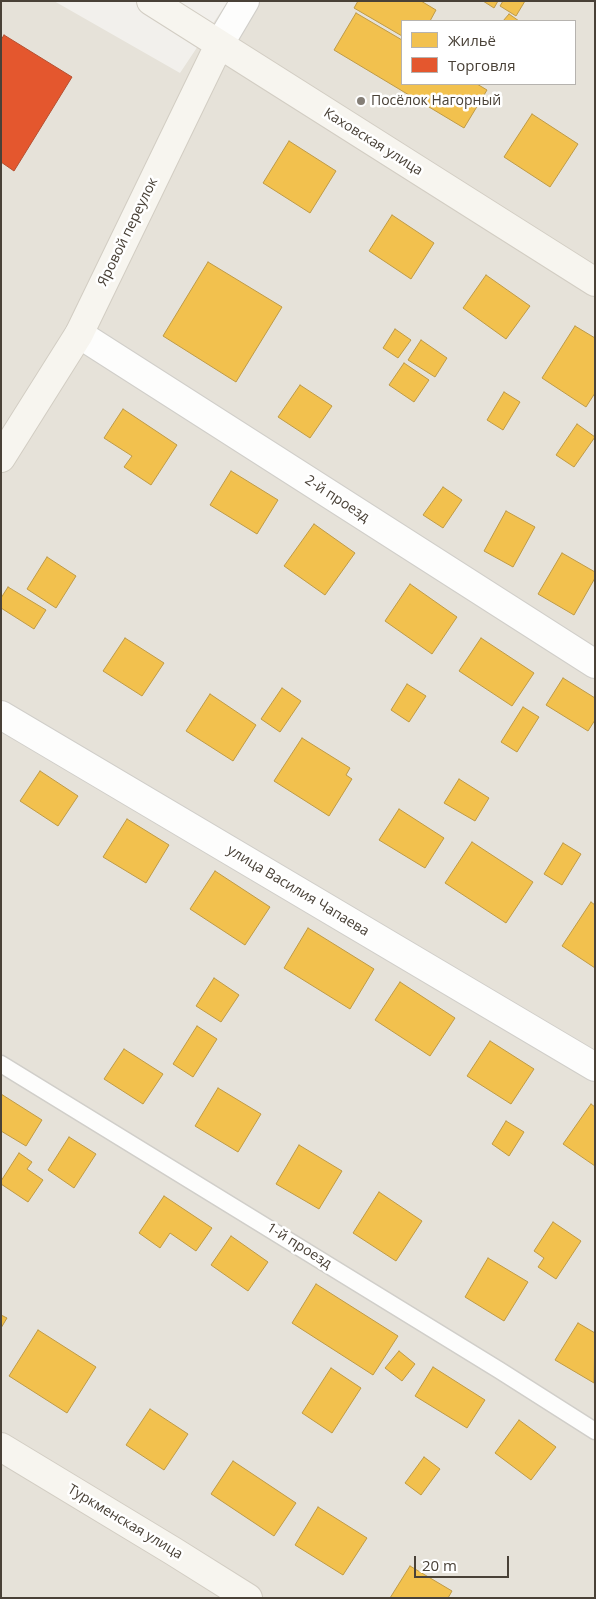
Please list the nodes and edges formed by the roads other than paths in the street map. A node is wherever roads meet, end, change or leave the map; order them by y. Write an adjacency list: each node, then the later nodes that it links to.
1 (151, 1): 3 (main road, Каховская улица)
2 (245, 1): 3 (street, Яровой переулок)
3 (219, 44): 4 (main road, Каховская улица); 5 (main road, Яровой переулок)
4 (595, 282)
5 (79, 334): 6 (main road, Яровой переулок); 7 (street, 2-й проезд)
6 (1, 458)
7 (595, 664)
8 (1, 715): 10 (street, улица Василия Чапаева)
9 (1, 1064): 11 (lane, 1-й проезд)
10 (595, 1067)
11 (595, 1431)
12 (1, 1447): 13 (main road, Туркменская улица)
13 (248, 1598)

